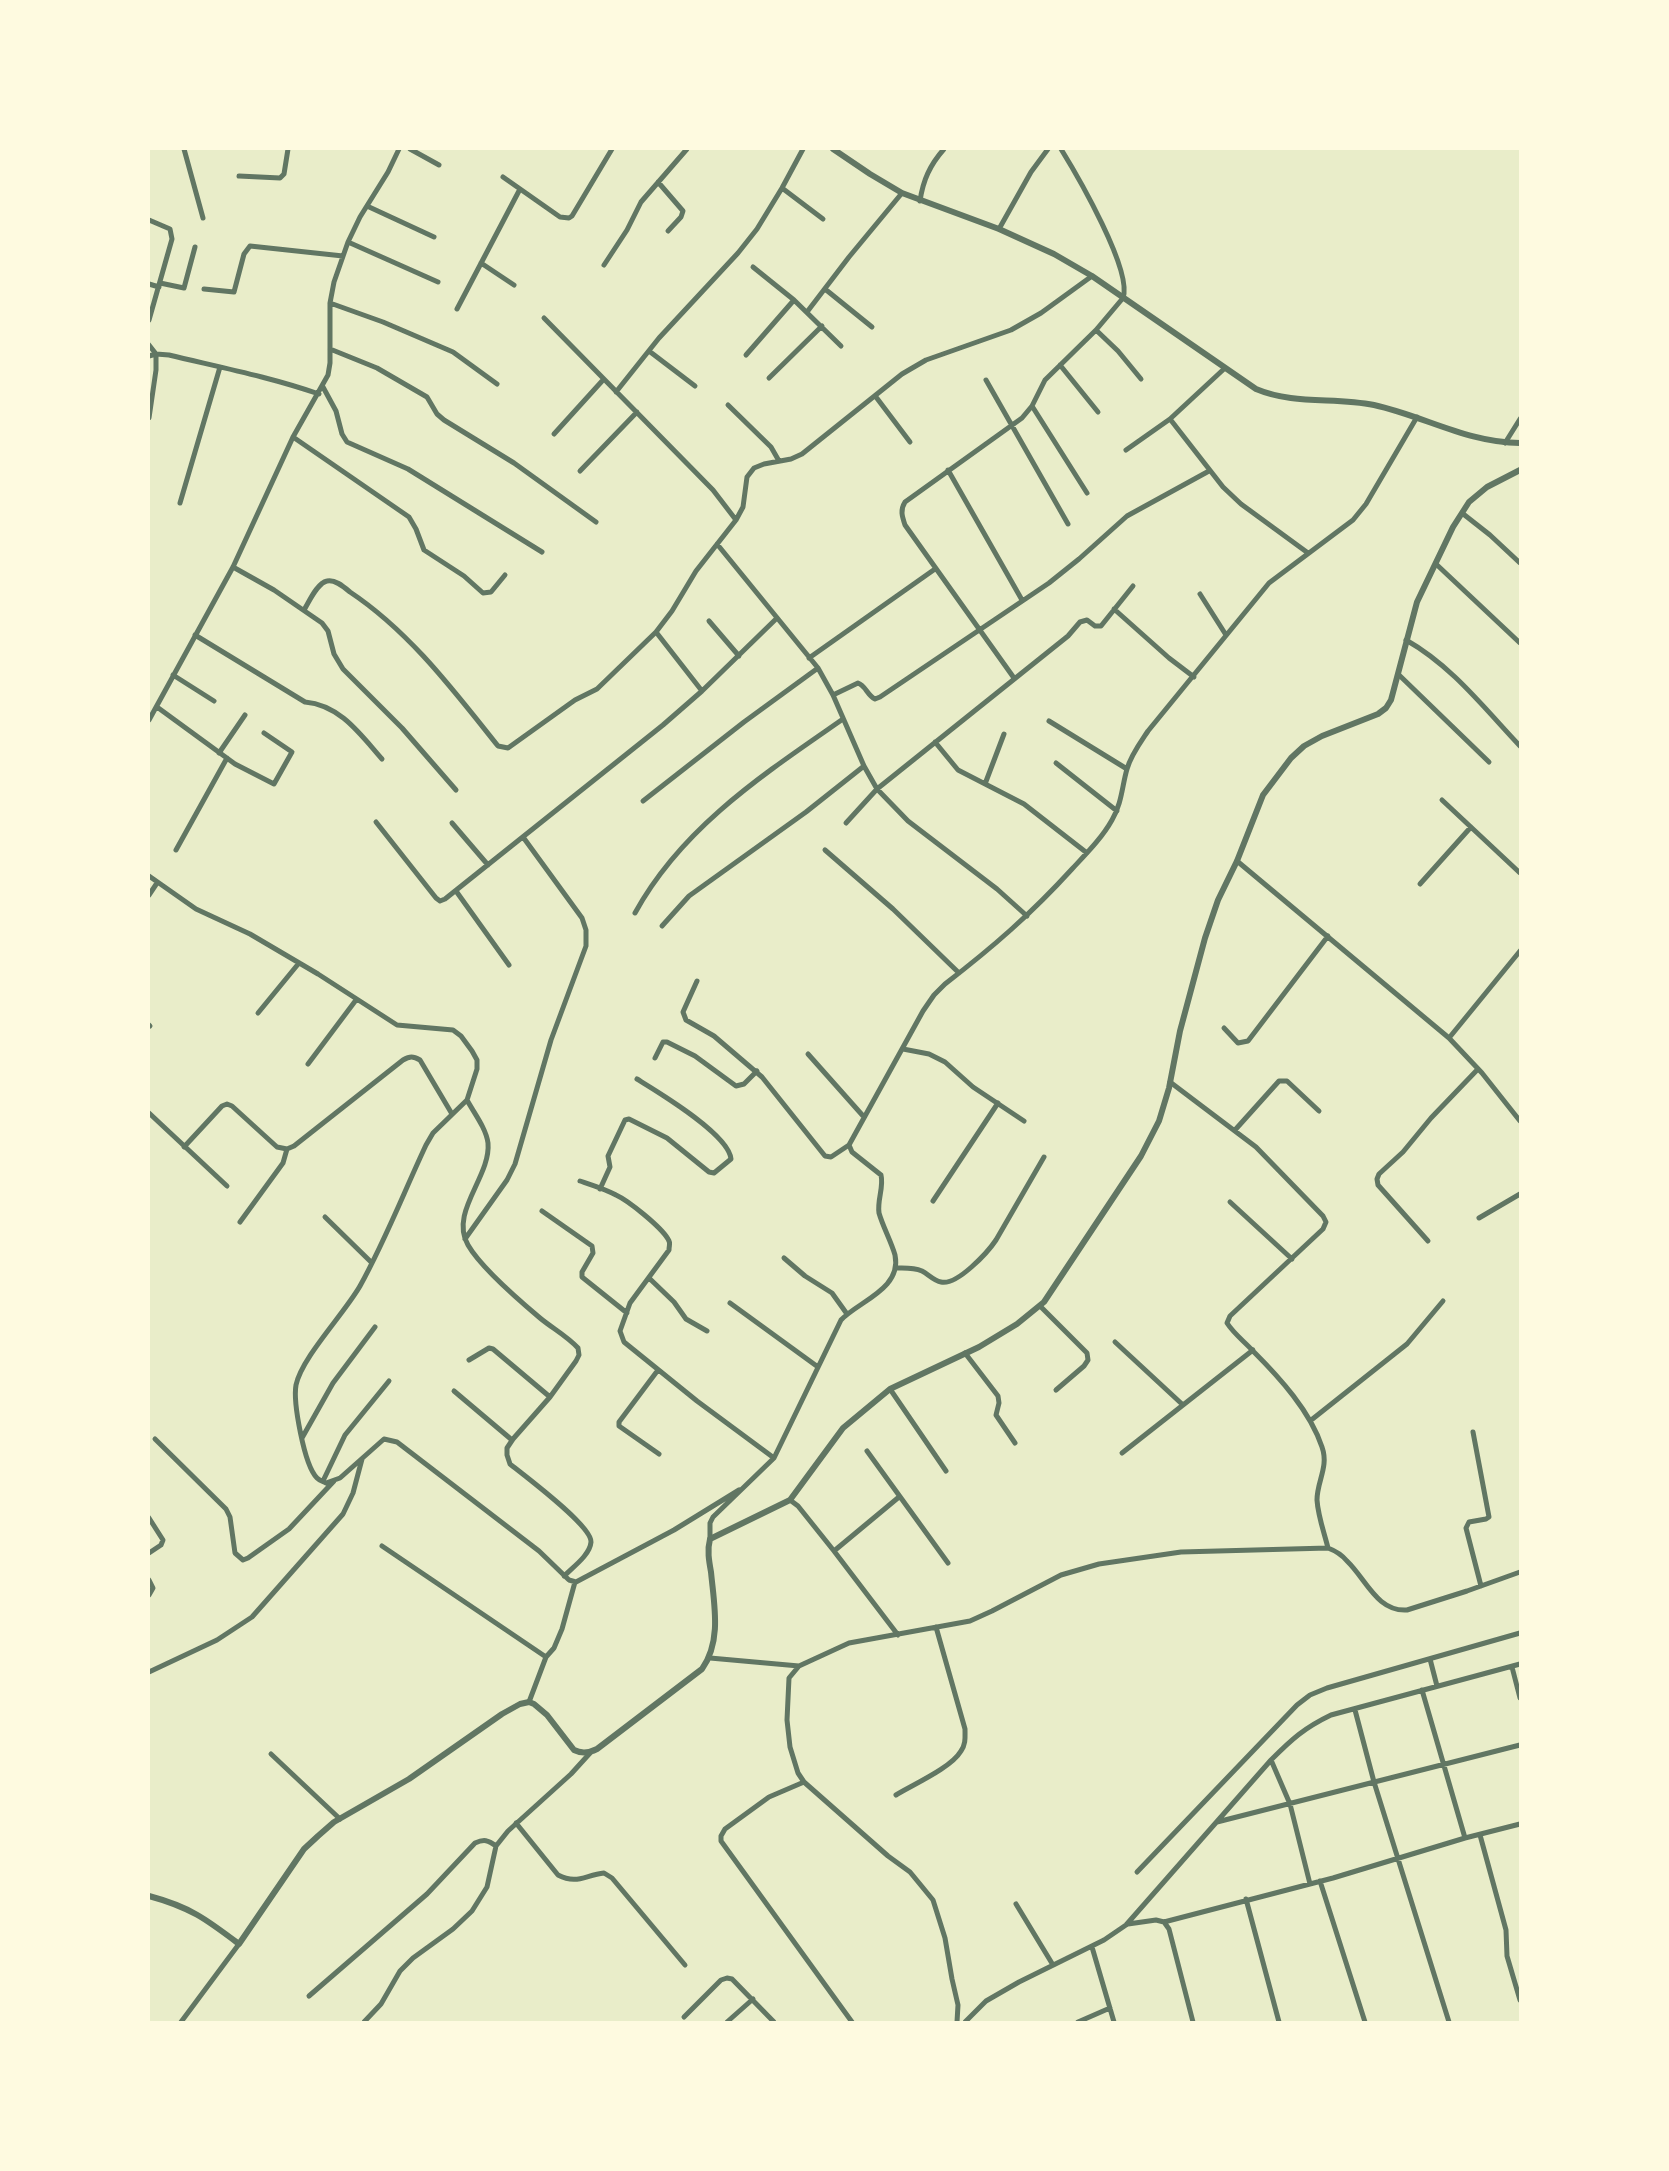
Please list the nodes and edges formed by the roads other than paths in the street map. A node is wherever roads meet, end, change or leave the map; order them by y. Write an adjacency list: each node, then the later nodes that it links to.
1 (184, 149): 21 (street)
2 (288, 149): 13 (street)
3 (399, 149): 20 (street)
4 (411, 149): 12 (street)
5 (612, 149): 17 (street)
6 (687, 149): 15 (street)
7 (803, 149): 16 (street)
8 (833, 149): 18 (street)
9 (944, 149): 19 (street)
10 (1048, 149): 24 (street)
11 (1061, 149): 40 (street)
12 (439, 165)
13 (239, 176)
14 (503, 177): 17 (street)
15 (658, 182): 25 (street); 31 (street)
16 (782, 188): 22 (street); 53 (street)
17 (520, 189): 30 (street)
18 (902, 193): 19 (street); 39 (street)
19 (920, 201): 24 (street)
20 (367, 206): 26 (street); 27 (street)
21 (203, 218)
22 (823, 219)
23 (149, 220): 36 (street)
24 (999, 229): 33 (street)
25 (668, 231)
26 (433, 237)
27 (348, 242): 29 (street); 34 (street)
28 (195, 247): 36 (street)
29 (343, 256): 38 (street); 42 (street)
30 (481, 263): 37 (street); 43 (street)
31 (604, 265)
32 (753, 267): 41 (street)
33 (1092, 276): 40 (street); 69 (street)
34 (438, 282)
35 (149, 284): 36 (street)
36 (160, 285): 46 (street)
37 (514, 285)
38 (204, 289)
39 (825, 289): 44 (street); 48 (street)
40 (1124, 298): 49 (street); 59 (street)
41 (794, 300): 44 (street); 55 (street)
42 (330, 303): 52 (street); 64 (street)
43 (457, 309)
44 (807, 312): 47 (street)
45 (544, 318): 62 (street)
46 (149, 320)
47 (821, 326): 51 (street); 60 (street)
48 (872, 327)
49 (1096, 330): 57 (street); 61 (street)
50 (149, 345): 54 (street)
51 (841, 346)
52 (330, 348): 66 (street); 94 (street)
53 (649, 351): 65 (street); 67 (street)
54 (156, 354): 56 (street); 58 (street); 74 (street)
55 (746, 355)
56 (149, 356)
57 (1060, 365): 71 (street); 73 (street)
58 (220, 367): 68 (street); 91 (street)
59 (1225, 368): 75 (street); 76 (street)
60 (769, 378)
61 (1141, 379)
62 (603, 380): 67 (street); 79 (street)
63 (986, 380): 78 (street)
64 (497, 384)
65 (695, 386)
66 (323, 387): 68 (street); 97 (street)
67 (616, 392): 72 (street)
68 (319, 394): 80 (street)
69 (876, 397): 81 (street); 85 (street)
70 (728, 405): 85 (street)
71 (1032, 406): 78 (street); 90 (street)
72 (637, 412): 88 (street); 93 (street)
73 (1098, 412)
74 (149, 418)
75 (1417, 418): 82 (street); 98 (street)
76 (1170, 419): 84 (street); 89 (street)
77 (1520, 419): 82 (street)
78 (1010, 424): 86 (street); 95 (street)
79 (554, 433)
80 (293, 437): 101 (street); 103 (street)
81 (909, 442)
82 (1505, 443): 83 (street)
83 (1520, 443)
84 (1126, 450)
85 (779, 461): 93 (street)
86 (948, 470): 102 (street); 106 (street)
87 (1520, 470): 92 (street)
88 (580, 471)
89 (1209, 471): 98 (street); 106 (street)
90 (1087, 493)
91 (180, 503)
92 (1462, 513): 99 (street); 100 (street)
93 (736, 520): 96 (street)
94 (596, 522)
95 (1068, 524)
96 (717, 544): 109 (street); 112 (street)
97 (542, 552)
98 (1308, 553): 114 (street)
99 (1520, 563)
100 (1436, 564): 115 (street); 116 (street)
101 (233, 567): 107 (street); 113 (street)
102 (935, 569): 111 (street); 118 (street)
103 (505, 575)
104 (1133, 586): 108 (street)
105 (1200, 593): 114 (street)
106 (1022, 600): 111 (street)
107 (301, 608): 112 (street); 145 (street)
108 (1114, 609): 122 (street); 123 (street)
109 (778, 618): 117 (street); 118 (street)
110 (709, 621): 117 (street)
111 (979, 629): 123 (street); 125 (street)
112 (656, 632): 124 (street)
113 (195, 635): 121 (street); 138 (street)
114 (1226, 635): 122 (street)
115 (1406, 640): 120 (street); 135 (street)
116 (1520, 643)
117 (740, 656): 124 (street)
118 (809, 658): 119 (street)
119 (818, 668): 125 (street); 147 (street)
120 (1398, 674): 139 (street); 157 (street)
121 (173, 675): 126 (street); 127 (street)
122 (1194, 677): 142 (street)
123 (1014, 678): 134 (street)
124 (702, 691): 153 (street)
125 (833, 695): 129 (street)
126 (214, 701)
127 (157, 707): 130 (street); 136 (street)
128 (245, 715): 136 (street)
129 (843, 719): 141 (street); 165 (street)
130 (149, 720)
131 (1049, 721): 142 (street)
132 (264, 733): 137 (street)
133 (1004, 734): 143 (street)
134 (934, 742): 143 (street); 144 (street)
135 (1520, 746)
136 (219, 753): 137 (street)
137 (227, 758): 154 (street)
138 (382, 759)
139 (1489, 762)
140 (1056, 763): 148 (street)
141 (864, 766): 144 (street); 167 (street)
142 (1127, 769): 148 (street)
143 (985, 784): 156 (street)
144 (877, 789): 151 (street); 166 (street)
145 (456, 790)
146 (1442, 800): 152 (street)
147 (643, 801)
148 (1117, 811): 156 (street)
149 (376, 822): 163 (street)
150 (453, 823): 158 (street)
151 (846, 823)
152 (1471, 827): 159 (street); 162 (street)
153 (523, 837): 158 (street); 209 (street)
154 (176, 850)
155 (825, 850): 172 (street)
156 (1087, 853): 166 (street)
157 (1237, 861): 168 (street); 185 (street)
158 (488, 865): 163 (street)
159 (1520, 873)
160 (149, 876): 161 (street)
161 (157, 883): 164 (street); 170 (street)
162 (1420, 884)
163 (456, 891): 171 (street)
164 (149, 895)
165 (635, 913)
166 (1027, 916): 172 (street)
167 (662, 926)
168 (1328, 936): 176 (street); 177 (street)
169 (1520, 951): 177 (street)
170 (299, 963): 174 (street); 175 (street)
171 (509, 965)
172 (959, 973): 178 (street)
173 (697, 981): 183 (street)
174 (356, 1000): 181 (street); 186 (street)
175 (258, 1013)
176 (1224, 1028)
177 (1449, 1038): 182 (street)
178 (903, 1049): 187 (street); 191 (street)
179 (808, 1054): 191 (street)
180 (655, 1058): 183 (street)
181 (307, 1064)
182 (1478, 1069): 193 (street); 210 (street)
183 (757, 1071): 195 (street)
184 (637, 1079): 201 (street)
185 (1170, 1082): 194 (street); 218 (street)
186 (467, 1100): 190 (street); 209 (street)
187 (998, 1103): 192 (street); 203 (street)
188 (1319, 1111): 194 (street)
189 (149, 1112): 196 (street)
190 (452, 1114): 197 (street); 213 (street)
191 (864, 1117): 195 (street)
192 (1024, 1121)
193 (1520, 1121)
194 (1235, 1130): 212 (street)
195 (849, 1145): 214 (street)
196 (184, 1147): 197 (street); 200 (street)
197 (287, 1149): 208 (street)
198 (1044, 1157): 214 (street)
199 (580, 1181): 201 (street)
200 (227, 1186)
201 (600, 1189): 215 (street)
202 (1520, 1194): 207 (street)
203 (933, 1201)
204 (1230, 1202): 212 (street)
205 (542, 1211): 219 (street)
206 (325, 1217): 213 (street)
207 (1479, 1218)
208 (240, 1222)
209 (465, 1239): 233 (street)
210 (1428, 1241)
211 (784, 1258): 220 (street)
212 (1292, 1259): 224 (street)
213 (371, 1262): 237 (street)
214 (895, 1268): 220 (street)
215 (649, 1278): 219 (street); 222 (street)
216 (1443, 1301): 235 (street)
217 (730, 1303): 227 (street)
218 (1040, 1306): 225 (street); 231 (street)
219 (626, 1313): 228 (street)
220 (847, 1314): 227 (street)
221 (375, 1327): 237 (street)
222 (707, 1331)
223 (1115, 1342): 234 (street)
224 (1253, 1350): 234 (street); 235 (street)
225 (965, 1353): 230 (street); 240 (street)
226 (469, 1360): 233 (street)
227 (818, 1367): 244 (street)
228 (658, 1370): 243 (street); 244 (street)
229 (389, 1381): 248 (street)
230 (890, 1389): 246 (street); 251 (street)
231 (1056, 1390)
232 (454, 1391): 239 (street)
233 (550, 1397): 239 (street)
234 (1183, 1405): 242 (street)
235 (1310, 1421): 255 (street)
236 (1473, 1433): 263 (street)
237 (302, 1437): 248 (street)
238 (155, 1439): 249 (street)
239 (512, 1440): 260 (street)
240 (1016, 1443)
241 (867, 1451): 250 (street)
242 (1122, 1453)
243 (659, 1454)
244 (774, 1458): 247 (street)
245 (362, 1459): 249 (street); 260 (street); 274 (street)
246 (946, 1471)
247 (753, 1480): 253 (street); 262 (street)
248 (323, 1481): 249 (street)
249 (334, 1481)
250 (899, 1497): 256 (street); 258 (street)
251 (790, 1500): 253 (street); 256 (street)
252 (149, 1518): 257 (street)
253 (710, 1539): 269 (street)
254 (382, 1546): 268 (street)
255 (1328, 1548): 263 (street); 265 (street)
256 (834, 1551): 267 (street)
257 (149, 1553)
258 (948, 1563)
259 (1520, 1572): 263 (street)
260 (564, 1576): 262 (street)
261 (149, 1580): 264 (street)
262 (575, 1582): 268 (street)
263 (1481, 1586)
264 (149, 1595)
265 (936, 1628): 267 (street); 287 (street)
266 (1520, 1633): 270 (street)
267 (898, 1635): 272 (street)
268 (545, 1657): 278 (street)
269 (710, 1658): 272 (street); 281 (street)
270 (1430, 1660): 275 (street); 297 (street)
271 (1520, 1664): 273 (street)
272 (799, 1666): 285 (street)
273 (1512, 1667): 275 (street); 277 (street)
274 (149, 1672)
275 (1437, 1686): 276 (street)
276 (1422, 1690): 279 (street); 284 (street)
277 (1520, 1698)
278 (529, 1702): 281 (street); 289 (street)
279 (1355, 1710): 283 (street); 286 (street)
280 (1520, 1745): 284 (street)
281 (591, 1752): 291 (street)
282 (271, 1754): 289 (street)
283 (1271, 1760): 288 (street); 290 (street)
284 (1444, 1764): 286 (street); 294 (street)
285 (804, 1782): 318 (street); 319 (street)
286 (1374, 1783): 288 (street); 296 (street)
287 (896, 1795)
288 (1290, 1804): 290 (street); 299 (street)
289 (340, 1819): 305 (street)
290 (1217, 1822): 304 (street)
291 (516, 1823): 295 (street); 307 (street)
292 (1520, 1824): 293 (street)
293 (1480, 1835): 294 (street); 311 (street)
294 (1465, 1838): 296 (street)
295 (496, 1846): 309 (street); 315 (street)
296 (1399, 1857): 298 (street); 326 (street)
297 (1137, 1872)
298 (1320, 1881): 299 (street); 325 (street)
299 (1310, 1884): 301 (street)
300 (149, 1896): 305 (street)
301 (1246, 1899): 303 (street); 324 (street)
302 (1016, 1904): 308 (street)
303 (1164, 1922): 304 (street); 323 (street)
304 (1126, 1924): 306 (street)
305 (239, 1944): 314 (street)
306 (1091, 1947): 308 (street); 312 (street)
307 (685, 1965)
308 (1053, 1965): 320 (street)
309 (309, 1996)
310 (752, 1999): 313 (street); 316 (street); 317 (street)
311 (1520, 2000)
312 (1110, 2008): 321 (street); 322 (street)
313 (684, 2017)
314 (181, 2022)
315 (367, 2022)
316 (727, 2022)
317 (774, 2022)
318 (852, 2022)
319 (957, 2022)
320 (965, 2022)
321 (1078, 2022)
322 (1114, 2022)
323 (1194, 2022)
324 (1279, 2022)
325 (1365, 2022)
326 (1449, 2022)

